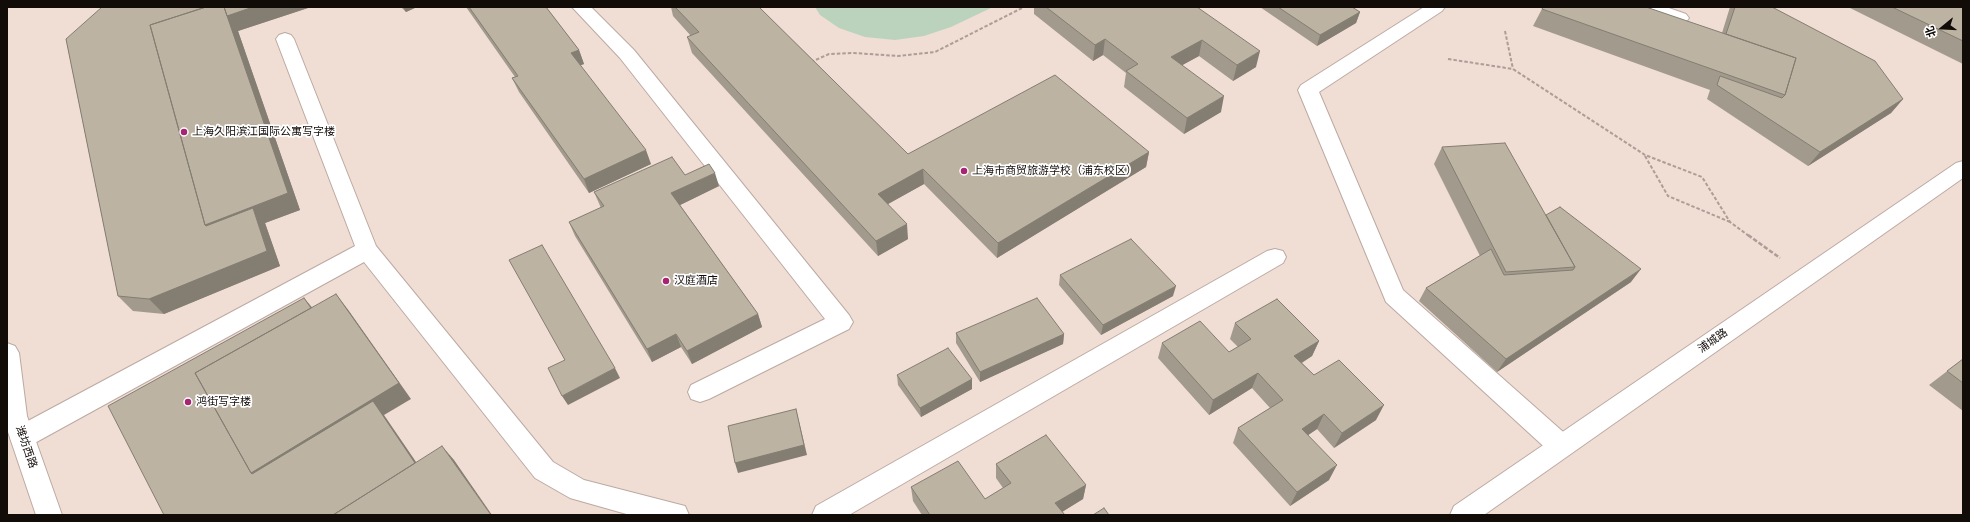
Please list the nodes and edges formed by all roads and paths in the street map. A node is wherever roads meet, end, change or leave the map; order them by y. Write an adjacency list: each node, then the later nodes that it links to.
1 (581, 7): 19 (street)
2 (1024, 7): 9 (path)
3 (1436, 7): 21 (street)
4 (1648, 7): 5 (street)
5 (1680, 18)
6 (1505, 30): 10 (path)
7 (285, 39): 14 (street)
8 (1448, 59): 10 (path)
9 (804, 65)
10 (1513, 69): 11 (path)
11 (1645, 155): 13 (path); 13 (path)
12 (1963, 168): 16 (street, 浦城路)
13 (1730, 222): 16 (path)
14 (367, 250): 20 (street); 23 (street)
15 (1275, 257): 24 (street)
16 (1806, 277): 21 (street, 浦城路)
17 (7, 353): 18 (street, 潍坊西路)
18 (9, 383): 20 (street, 潍坊西路)
19 (700, 392)
20 (22, 437): 22 (street, 潍坊西路)
21 (1561, 446): 25 (street, 浦城路)
22 (49, 515)
23 (676, 515)
24 (825, 515)
25 (1463, 515)

